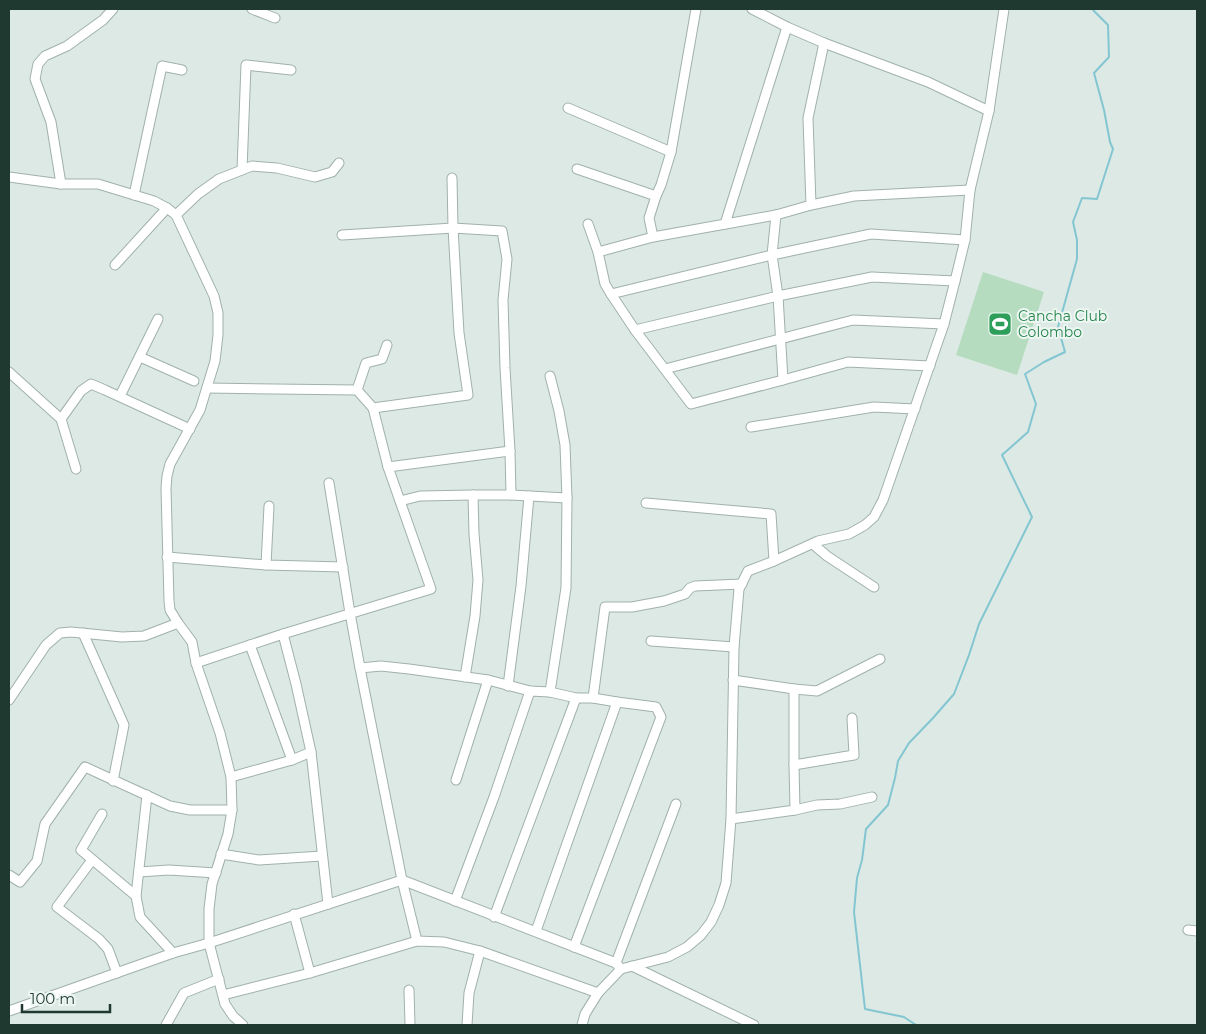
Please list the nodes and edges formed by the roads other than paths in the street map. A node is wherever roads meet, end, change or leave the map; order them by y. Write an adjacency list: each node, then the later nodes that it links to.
1 (112, 9): 19 (street)
2 (252, 9): 6 (street)
3 (696, 9): 13 (street)
4 (752, 9): 7 (street)
5 (1004, 9): 12 (street)
6 (275, 18)
7 (787, 27): 8 (street); 28 (street)
8 (824, 43): 12 (street); 23 (street)
9 (182, 70): 21 (street)
10 (291, 70): 16 (street)
11 (568, 108): 13 (street)
12 (989, 111): 20 (street)
13 (671, 152): 22 (street)
14 (339, 163): 16 (street)
15 (577, 168): 22 (street)
16 (242, 170): 25 (street)
17 (9, 177): 19 (street)
18 (452, 178): 29 (street)
19 (61, 184): 21 (street)
20 (970, 190): 23 (street); 32 (street)
21 (134, 195): 24 (street)
22 (656, 196): 31 (street)
23 (811, 205): 26 (street)
24 (167, 208): 25 (street); 35 (street)
25 (176, 215): 51 (street)
26 (776, 215): 28 (street); 34 (street)
27 (588, 224): 33 (street)
28 (725, 224): 31 (street)
29 (453, 228): 30 (street); 54 (street); 59 (street)
30 (342, 235)
31 (653, 237): 33 (street)
32 (965, 240): 34 (street); 36 (street)
33 (598, 252): 37 (street)
34 (772, 255): 37 (street); 38 (street)
35 (115, 265)
36 (956, 281): 38 (street); 40 (street)
37 (611, 294): 41 (street)
38 (778, 296): 41 (street); 42 (street)
39 (158, 319): 44 (street)
40 (944, 324): 42 (street); 45 (street)
41 (635, 330): 46 (street)
42 (782, 338): 46 (street); 49 (street)
43 (387, 345): 52 (street)
44 (140, 357): 50 (street); 53 (street)
45 (930, 366): 49 (street); 55 (street)
46 (665, 369): 49 (street)
47 (9, 372): 56 (street)
48 (550, 376): 66 (street)
49 (783, 380)
50 (194, 381)
51 (207, 388): 52 (street); 58 (street)
52 (357, 390): 54 (street)
53 (120, 396): 56 (street); 58 (street)
54 (373, 408): 60 (street)
55 (916, 409): 57 (street); 70 (street)
56 (61, 419): 61 (street)
57 (751, 427)
58 (190, 428): 71 (street)
59 (510, 451): 60 (street); 64 (street)
60 (388, 467): 67 (street)
61 (76, 469)
62 (329, 483): 74 (street)
63 (472, 495): 64 (street); 67 (street); 87 (street)
64 (511, 495): 65 (street)
65 (529, 496): 66 (street); 90 (street)
66 (568, 498): 93 (street)
67 (400, 501): 77 (street)
68 (646, 503): 72 (street)
69 (269, 506): 73 (street)
70 (813, 544): 72 (street); 76 (street)
71 (167, 558): 73 (street); 78 (street)
72 (774, 561): 75 (street)
73 (266, 565): 74 (street)
74 (343, 567): 77 (street)
75 (742, 584): 83 (street); 95 (street)
76 (874, 587)
77 (350, 614): 80 (street); 86 (street)
78 (178, 623): 79 (street); 85 (street)
79 (83, 633): 96 (street); 104 (street)
80 (282, 634): 82 (street); 99 (street)
81 (651, 641): 83 (street)
82 (250, 645): 85 (street); 100 (street)
83 (734, 647): 89 (street)
84 (880, 659): 91 (street)
85 (196, 663): 102 (street)
86 (360, 668): 87 (street); 118 (street)
87 (465, 677): 88 (street)
88 (488, 680): 90 (street); 103 (street)
89 (733, 680): 91 (street); 111 (street)
90 (508, 686): 92 (street)
91 (794, 689): 101 (street)
92 (530, 691): 93 (street); 120 (street)
93 (550, 692): 94 (street)
94 (576, 698): 95 (street); 123 (street)
95 (593, 698): 97 (street)
96 (9, 700)
97 (617, 702): 124 (street); 127 (street)
98 (852, 718): 101 (street)
99 (310, 752): 100 (street); 113 (street)
100 (292, 760): 102 (street)
101 (794, 765): 109 (street)
102 (231, 777): 108 (street)
103 (456, 780)
104 (113, 781): 105 (street); 117 (street)
105 (147, 795): 108 (street); 115 (street)
106 (872, 797): 109 (street)
107 (676, 804): 130 (street)
108 (232, 810): 112 (street)
109 (795, 810): 111 (street)
110 (102, 814): 114 (street)
111 (731, 819): 131 (street)
112 (221, 854): 113 (street); 116 (street)
113 (322, 856): 121 (street)
114 (92, 860): 119 (street); 132 (street)
115 (139, 872): 116 (street); 119 (street)
116 (216, 872): 126 (street)
117 (9, 875)
118 (402, 880): 120 (street); 121 (street); 125 (street)
119 (136, 896): 129 (street)
120 (455, 901): 123 (street)
121 (328, 904): 122 (street)
122 (294, 914): 126 (street); 133 (street)
123 (494, 917): 124 (street)
124 (536, 931): 127 (street)
125 (417, 941): 128 (street); 133 (street)
126 (209, 943): 129 (street); 134 (street)
127 (574, 947): 130 (street)
128 (480, 952): 136 (street); 142 (street)
129 (173, 953): 132 (street)
130 (618, 966): 131 (street); 136 (street)
131 (632, 966): 144 (street)
132 (117, 973): 138 (street)
133 (310, 973): 137 (street)
134 (219, 979): 137 (street); 139 (street)
135 (409, 990): 141 (street)
136 (598, 992): 143 (street)
137 (224, 996): 140 (street)
138 (9, 1011)
139 (166, 1025)
140 (243, 1025)
141 (410, 1025)
142 (467, 1025)
143 (582, 1025)
144 (754, 1025)

